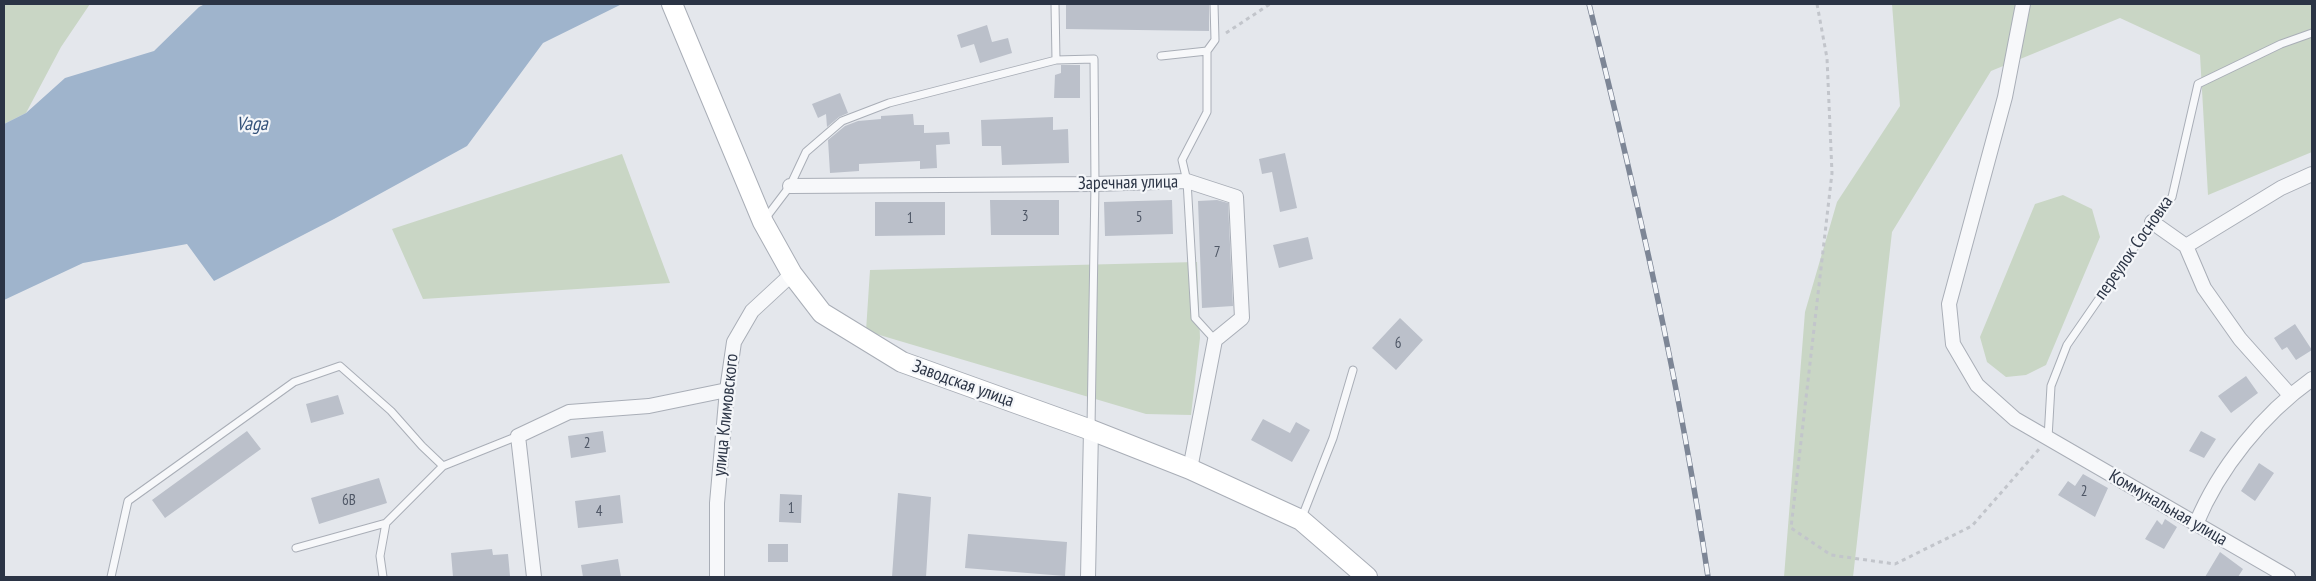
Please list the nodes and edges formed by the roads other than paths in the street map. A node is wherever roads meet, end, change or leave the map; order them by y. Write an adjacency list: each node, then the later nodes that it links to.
1 (672, 4): 13 (main road, Заводская улица)
2 (1055, 4): 8 (lane)
3 (1214, 4): 6 (lane)
4 (2023, 4): 24 (street, Коммунальная улица)
5 (2312, 33): 14 (lane, переулок Сосновка)
6 (1207, 51): 7 (lane); 10 (lane)
7 (1161, 56)
8 (1056, 60): 11 (lane); 12 (lane)
9 (2312, 174): 15 (street)
10 (1187, 181): 11 (street, Заречная улица); 17 (lane); 17 (street, Заречная улица)
11 (1095, 184): 12 (street, Заречная улица); 22 (lane)
12 (790, 186): 13 (lane)
13 (763, 222): 16 (main road, Заводская улица)
14 (2152, 222): 15 (street); 24 (lane, переулок Сосновка)
15 (2186, 246): 21 (street)
16 (792, 274): 20 (street, улица Климовского); 22 (main road, Заводская улица)
17 (1215, 340): 26 (street)
18 (1353, 370): 27 (lane)
19 (2312, 379): 21 (street)
20 (727, 390): 23 (street); 34 (street, улица Климовского)
21 (2290, 395): 29 (street)
22 (1091, 430): 26 (main road, Заводская улица); 35 (street)
23 (518, 436): 25 (lane); 33 (street)
24 (2048, 439): 29 (street, Коммунальная улица)
25 (443, 466): 28 (lane); 31 (lane)
26 (1190, 469): 27 (main road, Заводская улица)
27 (1301, 520): 36 (main road, Заводская улица)
28 (386, 523): 30 (lane); 32 (lane)
29 (2196, 524): 37 (street, Коммунальная улица)
30 (296, 548)
31 (111, 577)
32 (382, 577)
33 (534, 577)
34 (717, 577)
35 (1088, 577)
36 (1367, 577)
37 (2288, 577)

